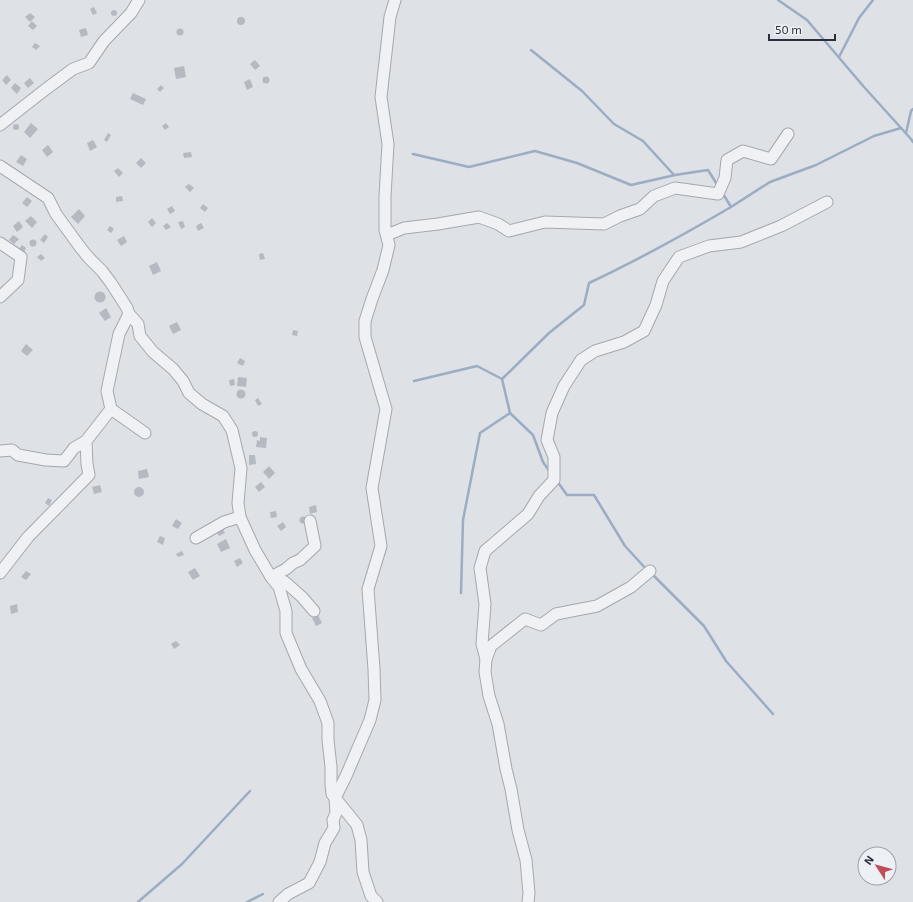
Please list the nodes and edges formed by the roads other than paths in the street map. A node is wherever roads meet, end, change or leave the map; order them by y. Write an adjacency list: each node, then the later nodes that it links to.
1 (139, 0): 3 (street)
2 (395, 0): 7 (street)
3 (0, 125)
4 (788, 134): 7 (street)
5 (0, 166): 10 (street)
6 (827, 202): 22 (street)
7 (387, 235): 23 (street)
8 (0, 243): 9 (street)
9 (0, 297)
10 (129, 314): 11 (street); 15 (street)
11 (111, 409): 12 (street); 13 (street)
12 (145, 433)
13 (86, 441): 14 (street); 19 (street)
14 (0, 451)
15 (240, 517): 17 (street); 20 (street)
16 (310, 521): 20 (street)
17 (196, 538)
18 (650, 571): 22 (street)
19 (0, 573)
20 (271, 577): 21 (street); 23 (street)
21 (314, 611)
22 (486, 659): 26 (street)
23 (335, 798): 24 (street); 25 (street)
24 (279, 902)
25 (377, 902)
26 (528, 902)

